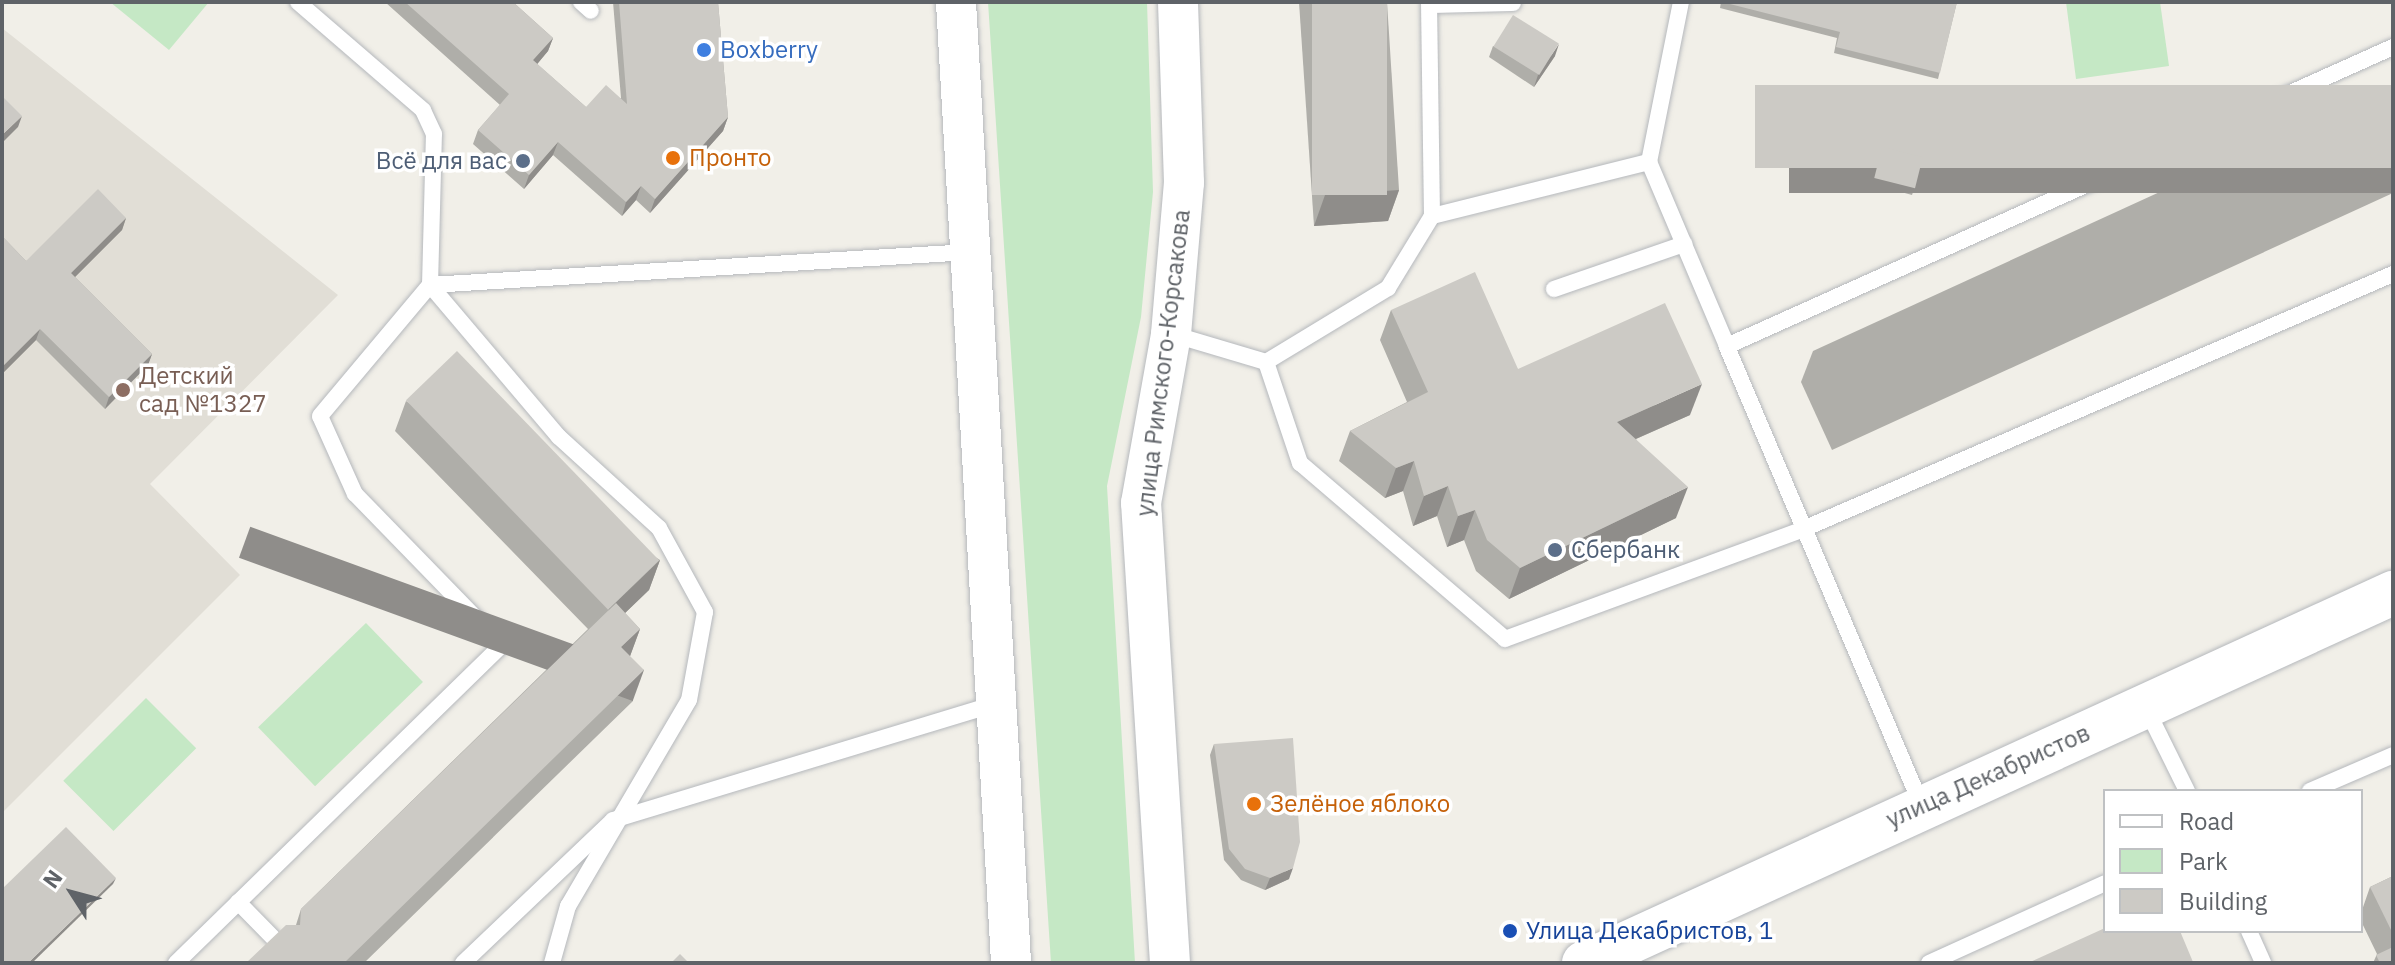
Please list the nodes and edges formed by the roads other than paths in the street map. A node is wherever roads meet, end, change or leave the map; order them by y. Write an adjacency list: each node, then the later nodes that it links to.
1 (298, 2): 13 (lane)
2 (956, 2): 11 (street)
3 (1178, 2): 15 (street, улица Римского-Корсакова)
4 (1681, 2): 8 (lane)
5 (1429, 3): 6 (lane); 9 (lane)
6 (1513, 3)
7 (2393, 47): 16 (lane)
8 (1649, 162): 9 (lane); 10 (lane)
9 (1432, 216): 17 (lane)
10 (1684, 244): 14 (lane); 16 (lane)
11 (969, 252): 13 (lane); 20 (street)
12 (2393, 274): 18 (lane)
13 (430, 285): 26 (lane); 28 (lane)
14 (1554, 289)
15 (1171, 334): 17 (lane); 35 (street, улица Римского-Корсакова)
16 (1727, 346): 18 (lane)
17 (1266, 362): 18 (lane)
18 (1801, 530): 25 (lane)
19 (2393, 593): 21 (main road, улица Декабристов)
20 (994, 704): 26 (lane); 34 (street)
21 (2145, 706): 23 (lane); 25 (main road, улица Декабристов)
22 (2393, 755): 24 (lane)
23 (2186, 789)
24 (2315, 789)
25 (1921, 804): 36 (main road, улица Декабристов)
26 (613, 820): 32 (lane); 33 (lane)
27 (2103, 884): 37 (lane)
28 (238, 902): 30 (lane); 31 (lane)
29 (2250, 933): 38 (lane)
30 (282, 947)
31 (176, 963)
32 (463, 963)
33 (552, 963)
34 (1011, 963)
35 (1170, 963)
36 (1584, 963)
37 (1929, 963)
38 (2263, 963)

